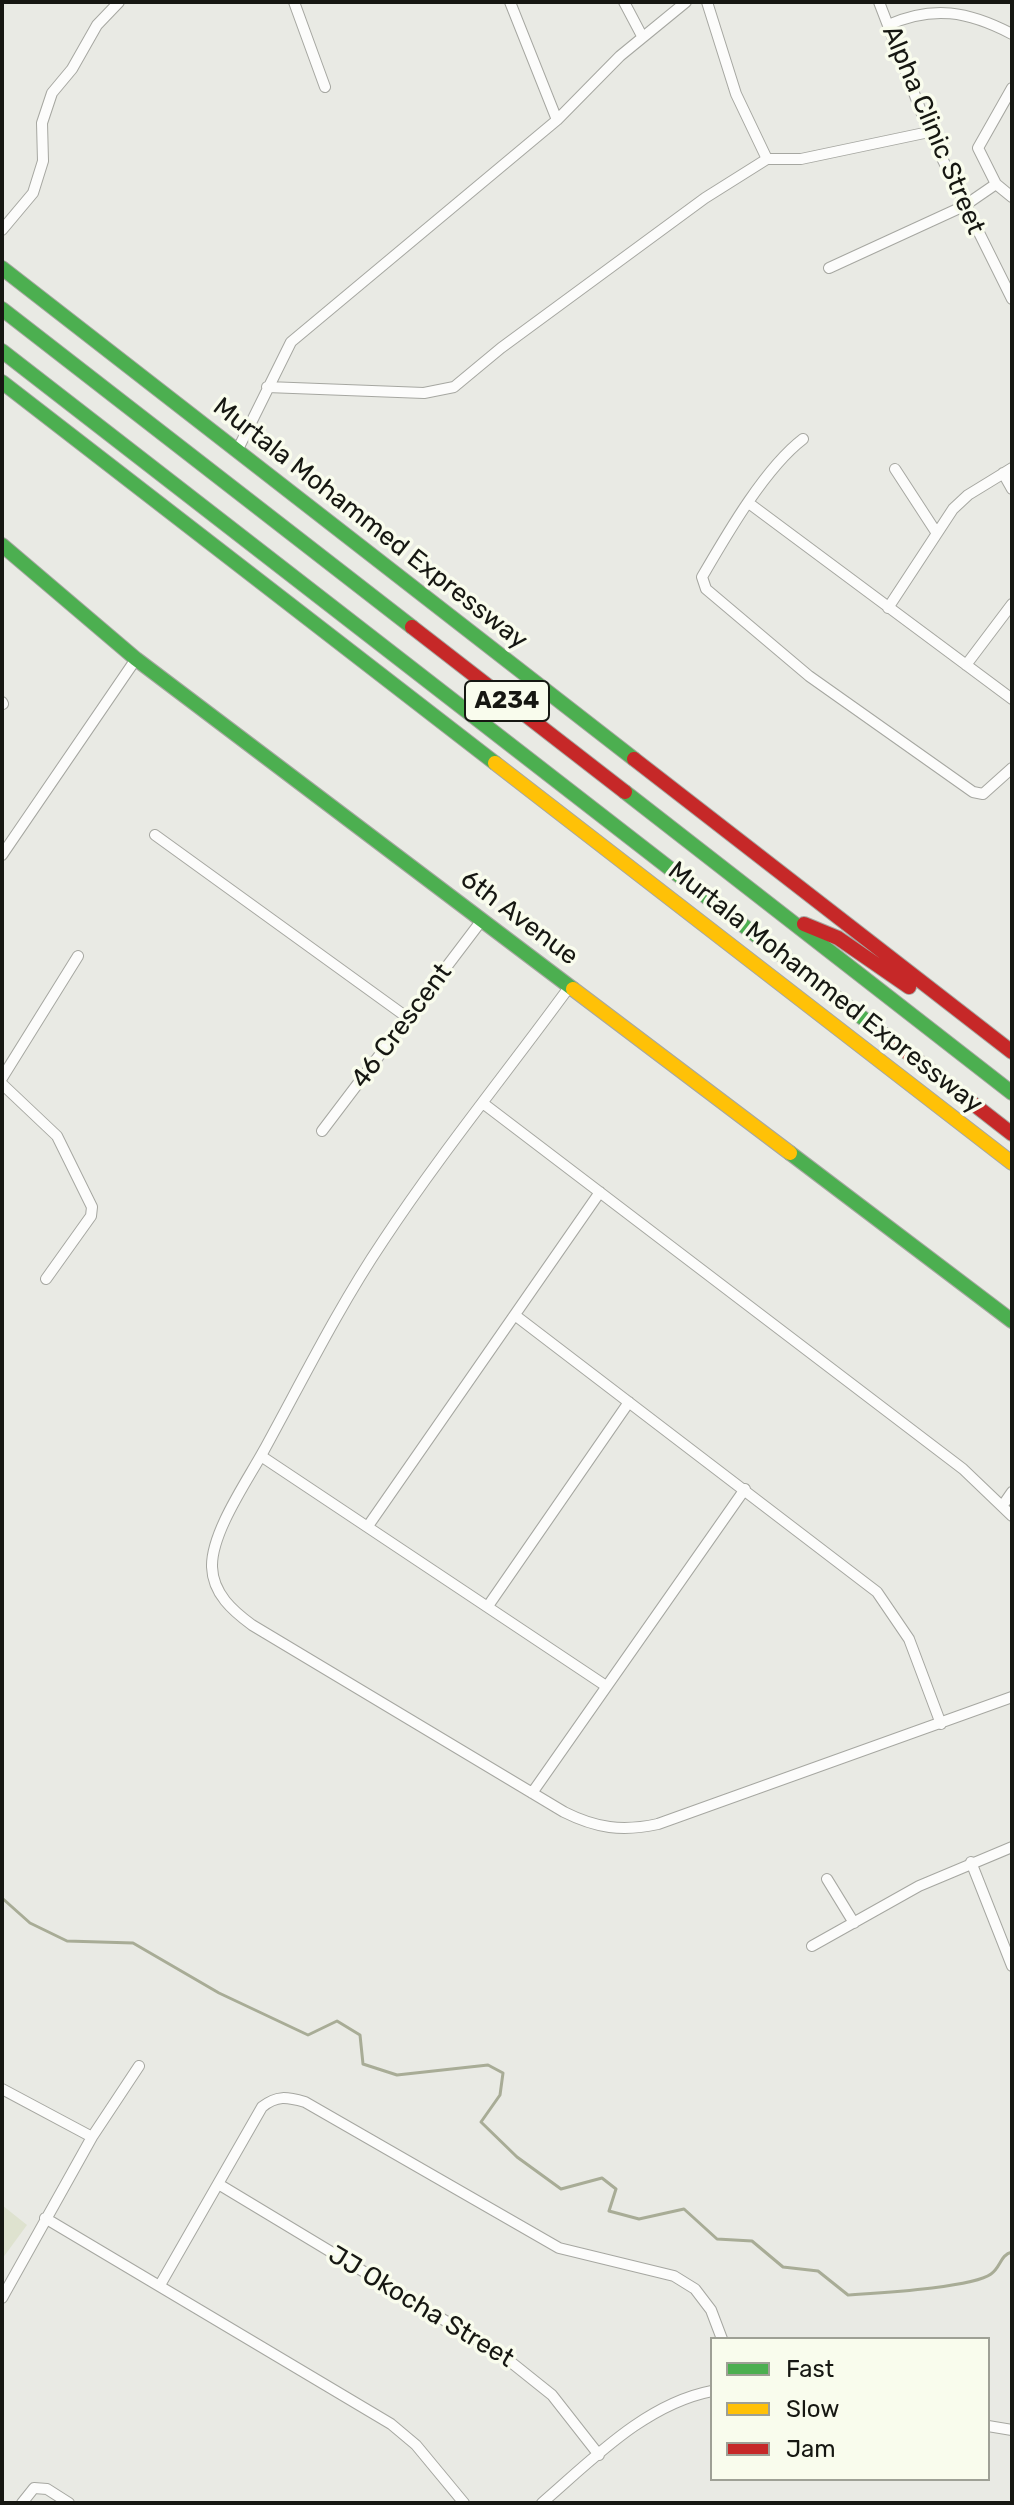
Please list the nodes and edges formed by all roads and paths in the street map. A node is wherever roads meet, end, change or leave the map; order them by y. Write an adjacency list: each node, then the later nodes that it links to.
1 (119, 2): 20 (street)
2 (294, 2): 11 (street)
3 (510, 2): 14 (street)
4 (624, 2): 10 (street)
5 (686, 2): 10 (street)
6 (707, 2): 16 (street)
7 (879, 2): 8 (street, Alpha Clinic Street)
8 (888, 25): 9 (street); 15 (street, Alpha Clinic Street)
9 (1012, 34)
10 (642, 36): 14 (street)
11 (325, 87)
12 (1012, 88): 13 (street)
13 (1007, 114): 17 (street)
14 (557, 120): 28 (street)
15 (929, 132): 16 (street); 19 (street, Alpha Clinic Street)
16 (767, 159): 28 (street)
17 (996, 184): 18 (street); 19 (street)
18 (1012, 197)
19 (964, 206): 22 (street); 23 (street, Alpha Clinic Street)
20 (2, 230)
21 (2, 268): 30 (main road, Murtala Mohammed Expressway)
22 (829, 268)
23 (1009, 289): 24 (street, Alpha Clinic Street)
24 (1012, 299)
25 (2, 309): 45 (main road, Murtala Mohammed Expressway / A234)
26 (2, 351): 48 (main road, Murtala Mohammed Expressway / A234)
27 (2, 382): 52 (main road, Murtala Mohammed Expressway)
28 (267, 387): 30 (street)
29 (803, 439): 34 (street)
30 (237, 451): 51 (main road, Murtala Mohammed Expressway)
31 (895, 469): 35 (street)
32 (1008, 471): 33 (street); 35 (street)
33 (1012, 489)
34 (750, 504): 38 (street); 42 (street)
35 (936, 532): 38 (street)
36 (2, 545): 39 (main road, 6th Avenue)
37 (1012, 604): 40 (street)
38 (888, 608): 40 (street)
39 (136, 659): 44 (street); 46 (main road, 6th Avenue)
40 (966, 665): 41 (street)
41 (1012, 699)
42 (1012, 768)
43 (155, 835): 50 (street)
44 (2, 855)
45 (778, 912): 51 (main road); 56 (main road, Murtala Mohammed Expressway / A234)
46 (482, 920): 49 (main road, 6th Avenue); 50 (street, 46 Crescent)
47 (78, 956): 54 (street)
48 (801, 971): 52 (main road); 59 (main road, Murtala Mohammed Expressway / A234)
49 (570, 986): 57 (street); 64 (main road, 6th Avenue)
50 (408, 1018): 58 (street, 46 Crescent)
51 (990, 1035): 53 (main road, Murtala Mohammed Expressway)
52 (865, 1049): 60 (main road, Murtala Mohammed Expressway)
53 (1012, 1052)
54 (2, 1078)
55 (2, 1084): 62 (street)
56 (1012, 1093)
57 (484, 1104): 61 (street); 66 (street)
58 (322, 1131)
59 (1012, 1134)
60 (1012, 1163)
61 (600, 1192): 63 (street); 69 (street)
62 (46, 1279)
63 (516, 1316): 65 (street); 71 (street)
64 (1012, 1321)
65 (629, 1402): 67 (street); 72 (street)
66 (261, 1456): 71 (street); 76 (street)
67 (745, 1489): 73 (street); 75 (street)
68 (1012, 1492): 69 (street)
69 (1003, 1505): 70 (street)
70 (1012, 1516)
71 (368, 1526): 72 (street)
72 (488, 1606): 73 (street)
73 (606, 1686): 76 (street)
74 (1012, 1697): 75 (street)
75 (941, 1724): 76 (street)
76 (532, 1793)
77 (1012, 1847): 78 (street)
78 (971, 1862): 80 (street); 82 (street)
79 (827, 1879): 80 (street)
80 (854, 1923): 81 (street)
81 (812, 1946)
82 (1012, 1966)
83 (139, 2066): 85 (street)
84 (2, 2089): 85 (street)
85 (92, 2137): 87 (street)
86 (220, 2185): 88 (street); 90 (street); 94 (street, JJ Okocha Street)
87 (45, 2218): 88 (street); 89 (street)
88 (160, 2285): 97 (street)
89 (2, 2298)
90 (721, 2337)
91 (710, 2392): 94 (street)
92 (990, 2426): 93 (street)
93 (1012, 2430)
94 (599, 2455): 98 (street)
95 (22, 2503): 96 (street)
96 (69, 2503)
97 (464, 2503)
98 (542, 2503)

